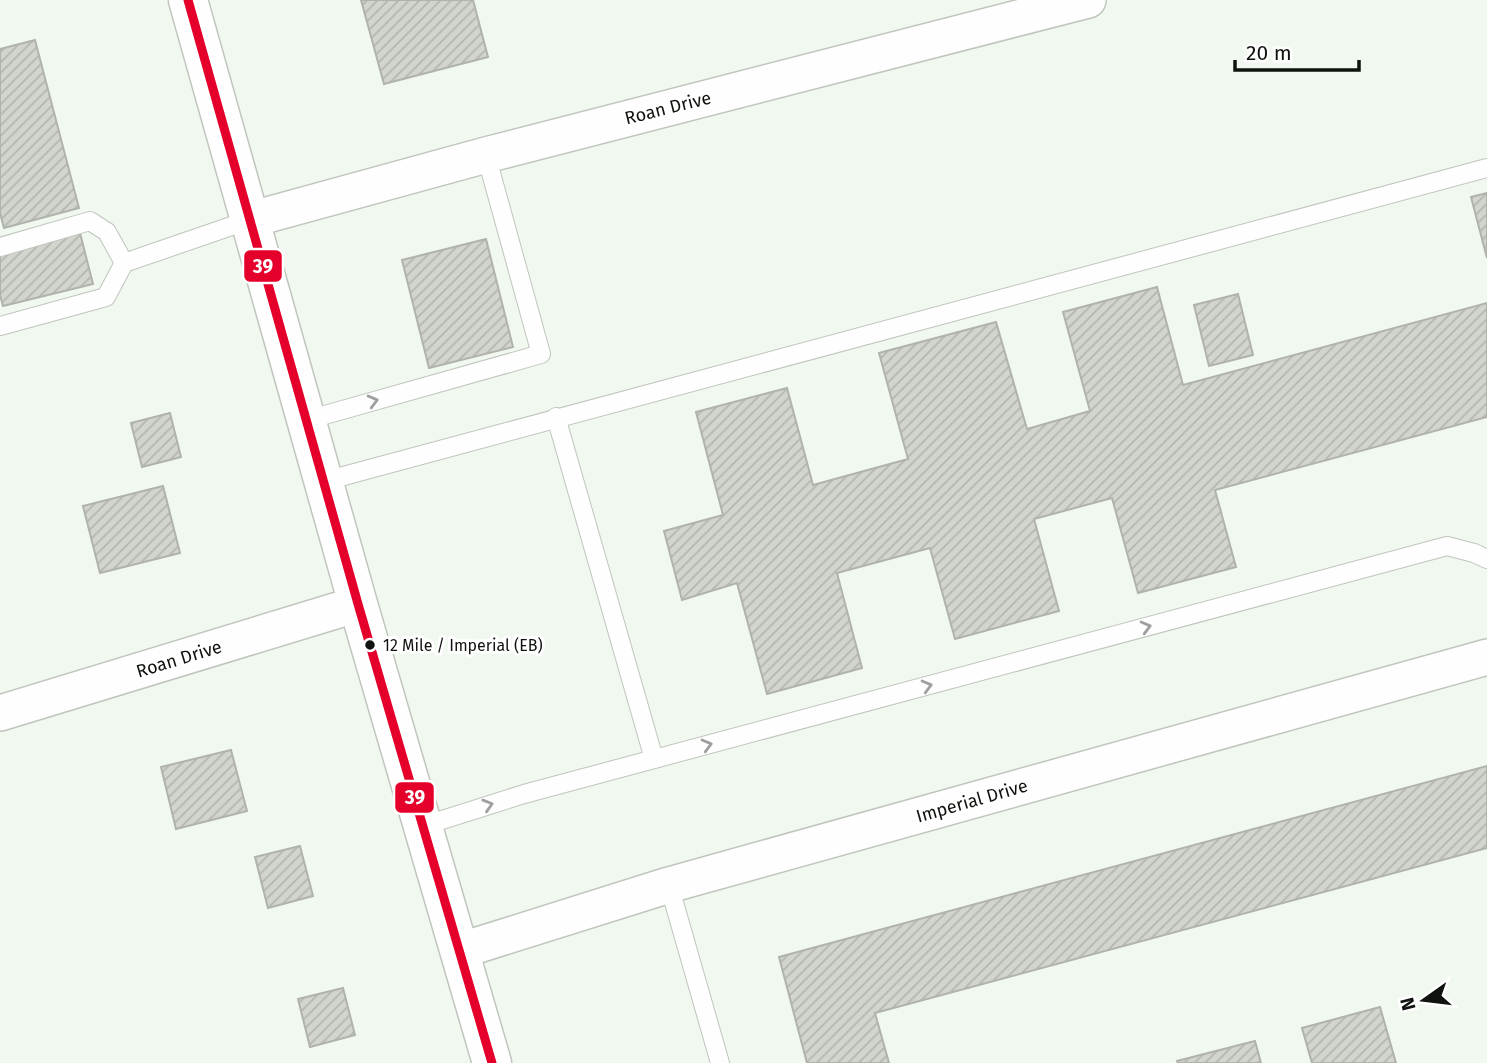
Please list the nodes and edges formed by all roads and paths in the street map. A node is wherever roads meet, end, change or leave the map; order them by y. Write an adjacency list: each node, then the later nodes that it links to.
1 (188, 0): 5 (main road)
2 (1088, 0): 3 (street, Roan Drive)
3 (486, 155): 5 (street, Roan Drive); 10 (lane, one-way to 3)
4 (1487, 168): 9 (lane)
5 (249, 220): 7 (lane); 10 (main road)
6 (0, 247): 7 (lane)
7 (124, 262): 8 (lane)
8 (0, 326)
9 (556, 417): 11 (lane); 16 (lane)
10 (307, 419): 11 (main road)
11 (325, 481): 13 (main road)
12 (1487, 559): 16 (lane, one-way to 12)
13 (358, 604): 15 (street, Roan Drive); 17 (main road)
14 (1487, 657): 18 (street, Imperial Drive)
15 (0, 713)
16 (654, 759): 17 (lane, one-way to 16)
17 (423, 826): 19 (main road)
18 (669, 886): 19 (street, Imperial Drive); 21 (lane)
19 (459, 950): 20 (main road)
20 (492, 1063)
21 (720, 1063)

